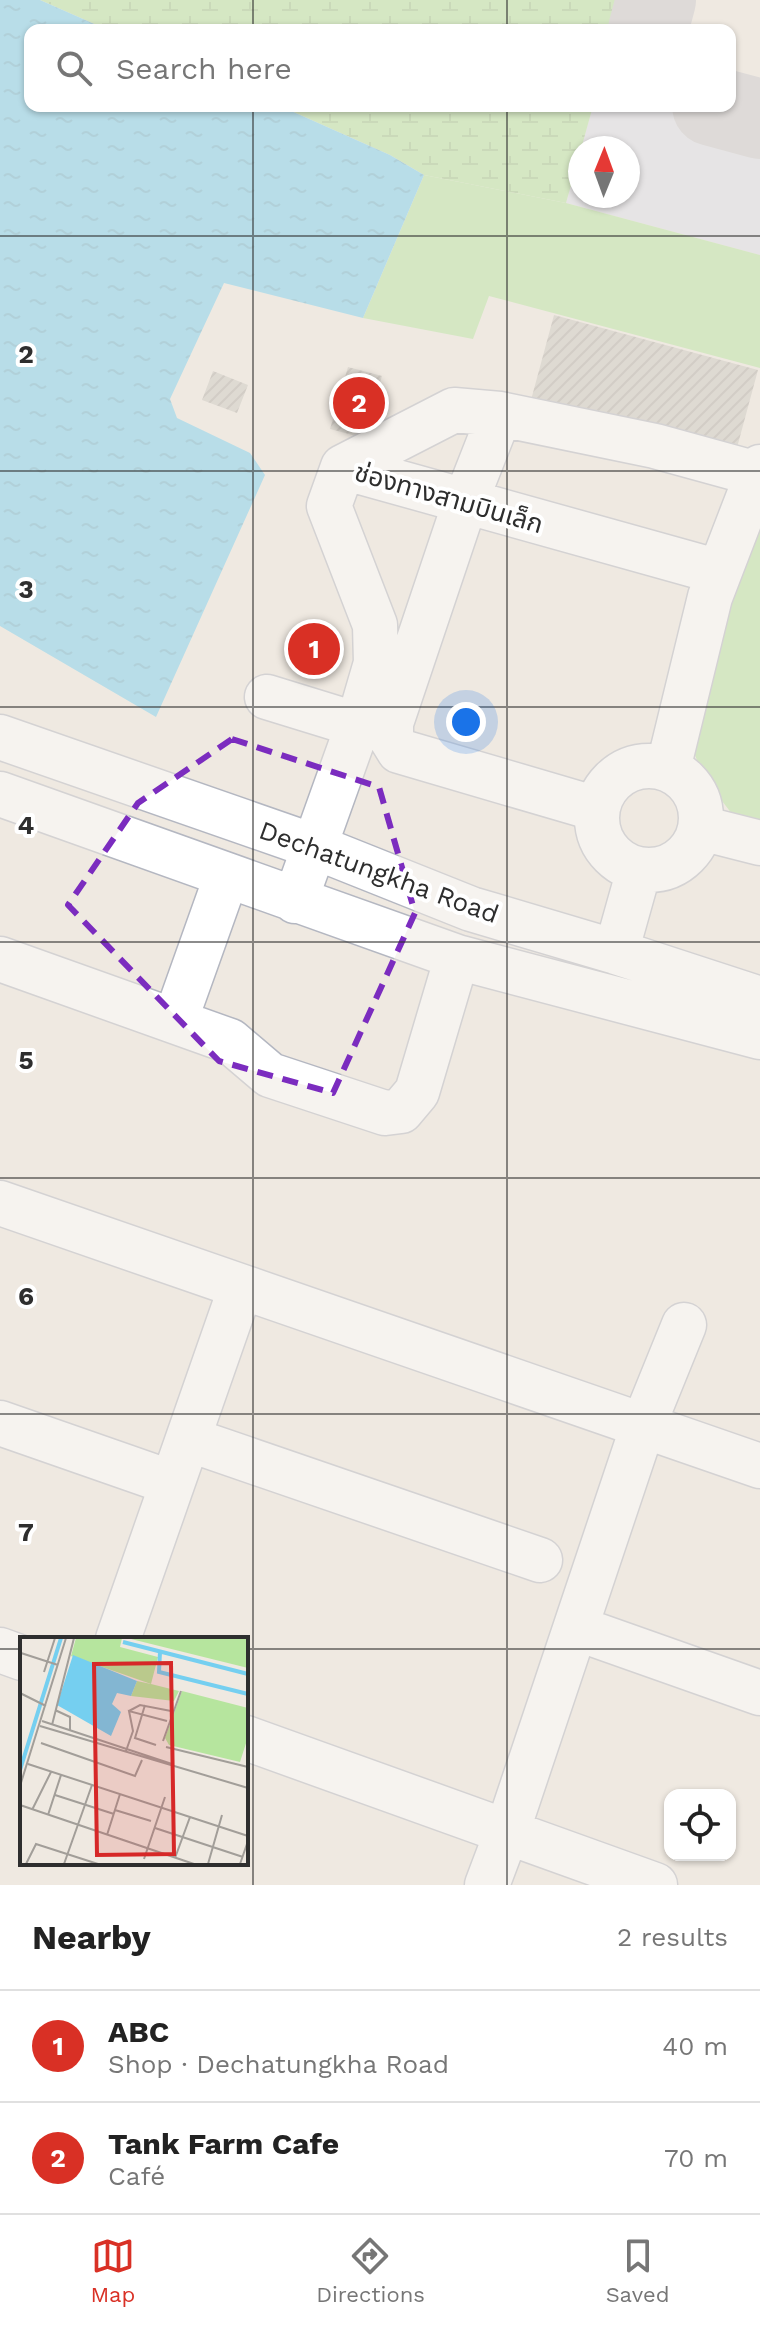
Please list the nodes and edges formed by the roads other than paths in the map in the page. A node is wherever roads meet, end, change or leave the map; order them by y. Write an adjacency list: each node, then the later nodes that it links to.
1 (500, 414): 2 (street); 3 (street); 4 (street)
2 (343, 467): 4 (street, ช่องทางสามบินเล็ก); 7 (street, ช่องทางสามบินเล็ก)
3 (759, 470): 5 (street)
4 (465, 503): 5 (street, ช่องทางสามบินเล็ก); 11 (street)
5 (719, 572): 9 (street)
6 (267, 697): 7 (street)
7 (358, 725): 14 (street, ช่องทางสามบินเล็ก)
8 (0, 737): 14 (street, Dechatungkha Road)
9 (668, 769): 11 (street); 12 (street)
10 (0, 794): 16 (street, Dechatungkha Road)
11 (597, 809): 15 (street)
12 (701, 828): 13 (street); 15 (street)
13 (760, 843)
14 (313, 846): 17 (street, ช่องทางสามบินเล็ก); 18 (street, Dechatungkha Road)
15 (639, 870): 18 (street)
16 (227, 875): 17 (street, Dechatungkha Road); 22 (street)
17 (295, 901): 19 (street, Dechatungkha Road)
18 (616, 952): 21 (street, Dechatungkha Road)
19 (457, 957): 22 (street); 23 (street, Dechatungkha Road)
20 (0, 959): 22 (street)
21 (760, 999)
22 (175, 1021)
23 (760, 1037)
24 (0, 1203): 25 (street)
25 (241, 1287): 28 (street); 29 (street)
26 (684, 1325): 28 (street)
27 (0, 1423): 31 (street)
28 (643, 1426): 30 (street); 33 (street)
29 (188, 1439): 31 (street); 32 (street)
30 (760, 1466)
31 (172, 1483): 34 (street)
32 (540, 1560)
33 (576, 1628): 37 (street); 39 (street)
34 (119, 1637)
35 (0, 1650): 36 (street)
36 (20, 1657)
37 (760, 1693)
38 (248, 1739): 39 (street)
39 (507, 1832): 40 (street); 41 (street)
40 (487, 1885)
41 (655, 1885)

